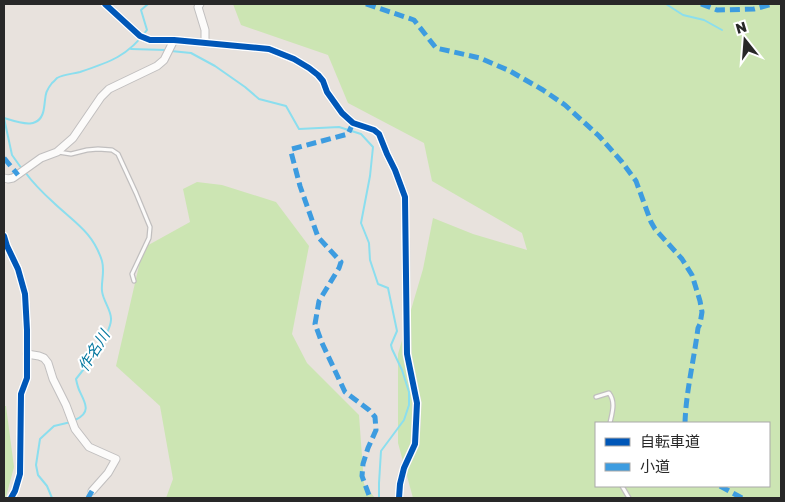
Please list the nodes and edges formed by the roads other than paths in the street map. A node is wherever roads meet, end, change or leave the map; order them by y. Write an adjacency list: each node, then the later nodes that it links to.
1 (104, 4): 4 (street)
2 (200, 4): 3 (street)
3 (205, 43): 4 (street); 15 (street)
4 (171, 46): 5 (street)
5 (57, 152): 6 (street); 8 (lane)
6 (4, 178)
7 (4, 236): 9 (street)
8 (134, 281)
9 (27, 354): 13 (street); 14 (street)
10 (596, 397): 11 (lane)
11 (610, 422)
12 (623, 487): 16 (lane)
13 (92, 491)
14 (11, 498)
15 (400, 498)
16 (629, 498)

